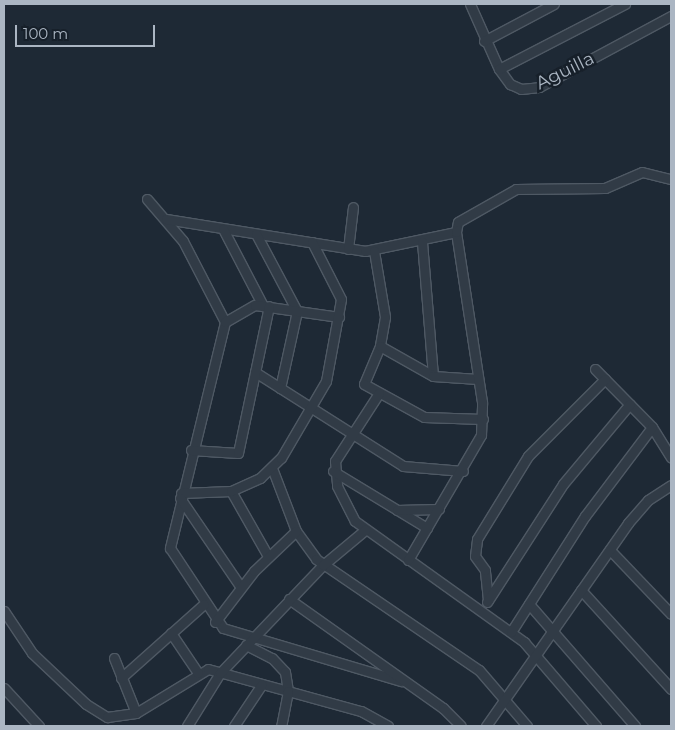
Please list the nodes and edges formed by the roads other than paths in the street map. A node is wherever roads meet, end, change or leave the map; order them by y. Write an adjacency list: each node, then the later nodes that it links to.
1 (554, 4): 5 (street)
2 (625, 4): 6 (street)
3 (474, 5): 5 (street, Aguilla)
4 (671, 16): 6 (street, Aguilla)
5 (484, 41): 6 (street, Aguilla)
6 (499, 69)
7 (671, 179): 12 (street)
8 (147, 199): 10 (street)
9 (353, 206): 16 (street)
10 (166, 219): 11 (street); 21 (street)
11 (223, 229): 13 (street); 18 (street)
12 (456, 232): 15 (street); 26 (street)
13 (256, 234): 14 (street); 19 (street)
14 (312, 242): 16 (street); 20 (street)
15 (422, 242): 17 (street); 25 (street)
16 (348, 249): 17 (street)
17 (374, 251): 22 (street)
18 (266, 306): 19 (street); 21 (street); 24 (street)
19 (297, 311): 20 (street); 28 (street)
20 (340, 317): 31 (street)
21 (224, 322): 35 (street)
22 (380, 346): 25 (street); 29 (street)
23 (595, 370): 27 (street)
24 (255, 372): 28 (street); 35 (street)
25 (433, 376): 26 (street)
26 (478, 379): 32 (street)
27 (605, 379): 30 (street); 55 (street)
28 (280, 388): 31 (street)
29 (378, 393): 32 (street); 34 (street)
30 (630, 404): 33 (street); 55 (street)
31 (311, 408): 34 (street); 37 (street)
32 (483, 419): 39 (street)
33 (652, 427): 36 (street); 57 (street)
34 (350, 433): 38 (street); 39 (street)
35 (192, 450): 42 (street)
36 (671, 458)
37 (272, 468): 41 (street); 47 (street)
38 (333, 471): 44 (street); 46 (street)
39 (463, 471): 43 (street)
40 (671, 485): 48 (street)
41 (232, 491): 42 (street); 49 (street)
42 (181, 495): 52 (street); 56 (street)
43 (439, 509): 44 (street); 45 (street)
44 (396, 510): 45 (street)
45 (426, 528): 50 (street)
46 (365, 530): 50 (street); 51 (street)
47 (296, 531): 49 (street); 51 (street)
48 (610, 550): 53 (street); 60 (street)
49 (268, 556): 52 (street)
50 (408, 560): 59 (street)
51 (323, 565): 54 (street); 77 (street)
52 (240, 586): 61 (street)
53 (582, 590): 62 (street); 75 (street)
54 (289, 599): 65 (street); 72 (street)
55 (488, 600): 59 (street)
56 (204, 604): 61 (street); 64 (street)
57 (529, 604): 62 (street); 63 (street)
58 (4, 611): 78 (street)
59 (481, 611): 63 (street)
60 (671, 614)
61 (215, 622): 65 (street)
62 (552, 630): 67 (street); 88 (street)
63 (512, 632): 67 (street)
64 (171, 633): 70 (street); 71 (street)
65 (254, 637): 66 (street); 72 (street)
66 (246, 645): 69 (street); 76 (street)
67 (534, 654): 77 (street); 87 (street)
68 (114, 658): 71 (street)
69 (220, 672): 70 (street); 73 (street); 80 (street)
70 (198, 673): 78 (street)
71 (121, 678): 78 (street)
72 (401, 680): 84 (street)
73 (262, 684): 76 (street); 81 (street)
74 (4, 688): 79 (street)
75 (671, 689)
76 (288, 691): 82 (street); 83 (street)
77 (504, 700): 85 (street); 86 (street)
78 (136, 713)
79 (39, 726)
80 (187, 726)
81 (234, 726)
82 (280, 726)
83 (388, 726)
84 (461, 726)
85 (486, 726)
86 (527, 726)
87 (596, 726)
88 (635, 726)

